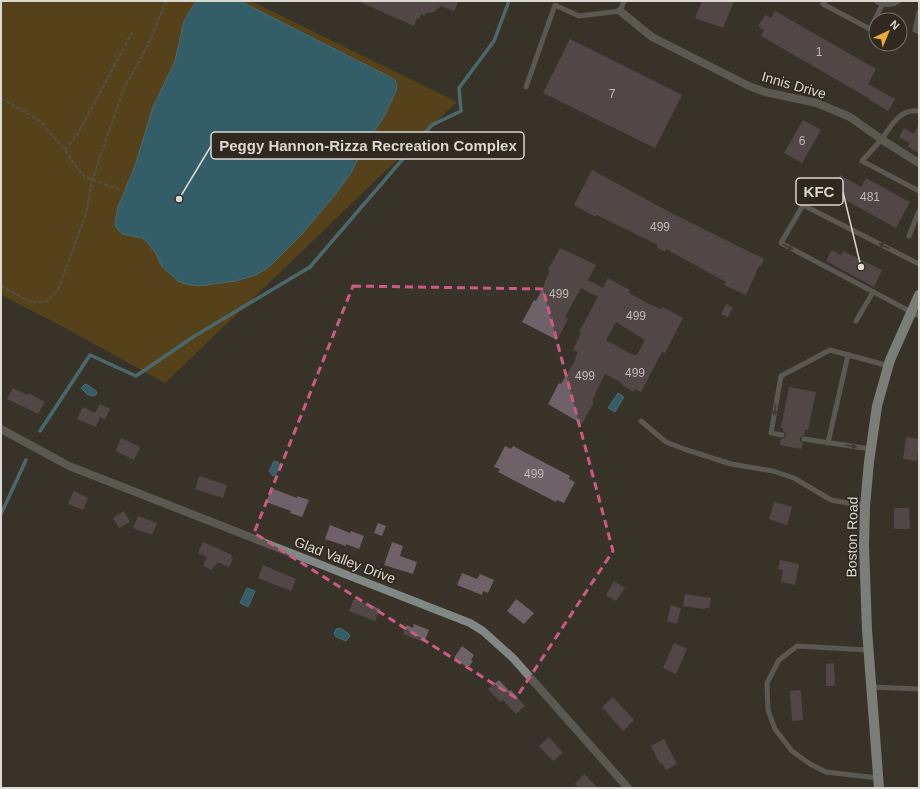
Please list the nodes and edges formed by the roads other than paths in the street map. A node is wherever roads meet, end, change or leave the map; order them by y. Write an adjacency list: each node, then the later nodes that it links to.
1 (624, 1): 6 (lane)
2 (825, 1): 5 (lane)
3 (876, 1): 5 (lane)
4 (899, 1): 5 (lane)
5 (882, 4)
6 (620, 12): 9 (lane); 11 (street, Innis Drive)
7 (919, 12): 8 (lane)
8 (919, 32)
9 (526, 87)
10 (919, 111): 11 (lane)
11 (881, 139): 12 (street, Innis Drive); 13 (lane)
12 (919, 163)
13 (919, 191)
14 (919, 212): 15 (lane)
15 (909, 236)
16 (919, 264): 17 (lane, one-way to 17)
17 (873, 292): 19 (lane); 20 (lane)
18 (919, 295): 19 (main road, Boston Road)
19 (915, 314): 22 (main road, Boston Road)
20 (856, 322)
21 (848, 355): 22 (lane); 25 (lane, one-way to 25); 27 (lane)
22 (889, 366): 28 (main road, Boston Road)
23 (641, 421): 29 (lane)
24 (1, 429): 34 (street, Glad Valley Drive)
25 (782, 435)
26 (804, 439): 27 (lane)
27 (828, 443): 28 (lane, one-way to 28)
28 (871, 449): 29 (main road, Boston Road)
29 (865, 506): 30 (main road, Boston Road)
30 (868, 650): 31 (main road, Boston Road); 33 (lane)
31 (871, 688): 32 (lane); 33 (main road, Boston Road)
32 (919, 689)
33 (878, 783)
34 (628, 788)

